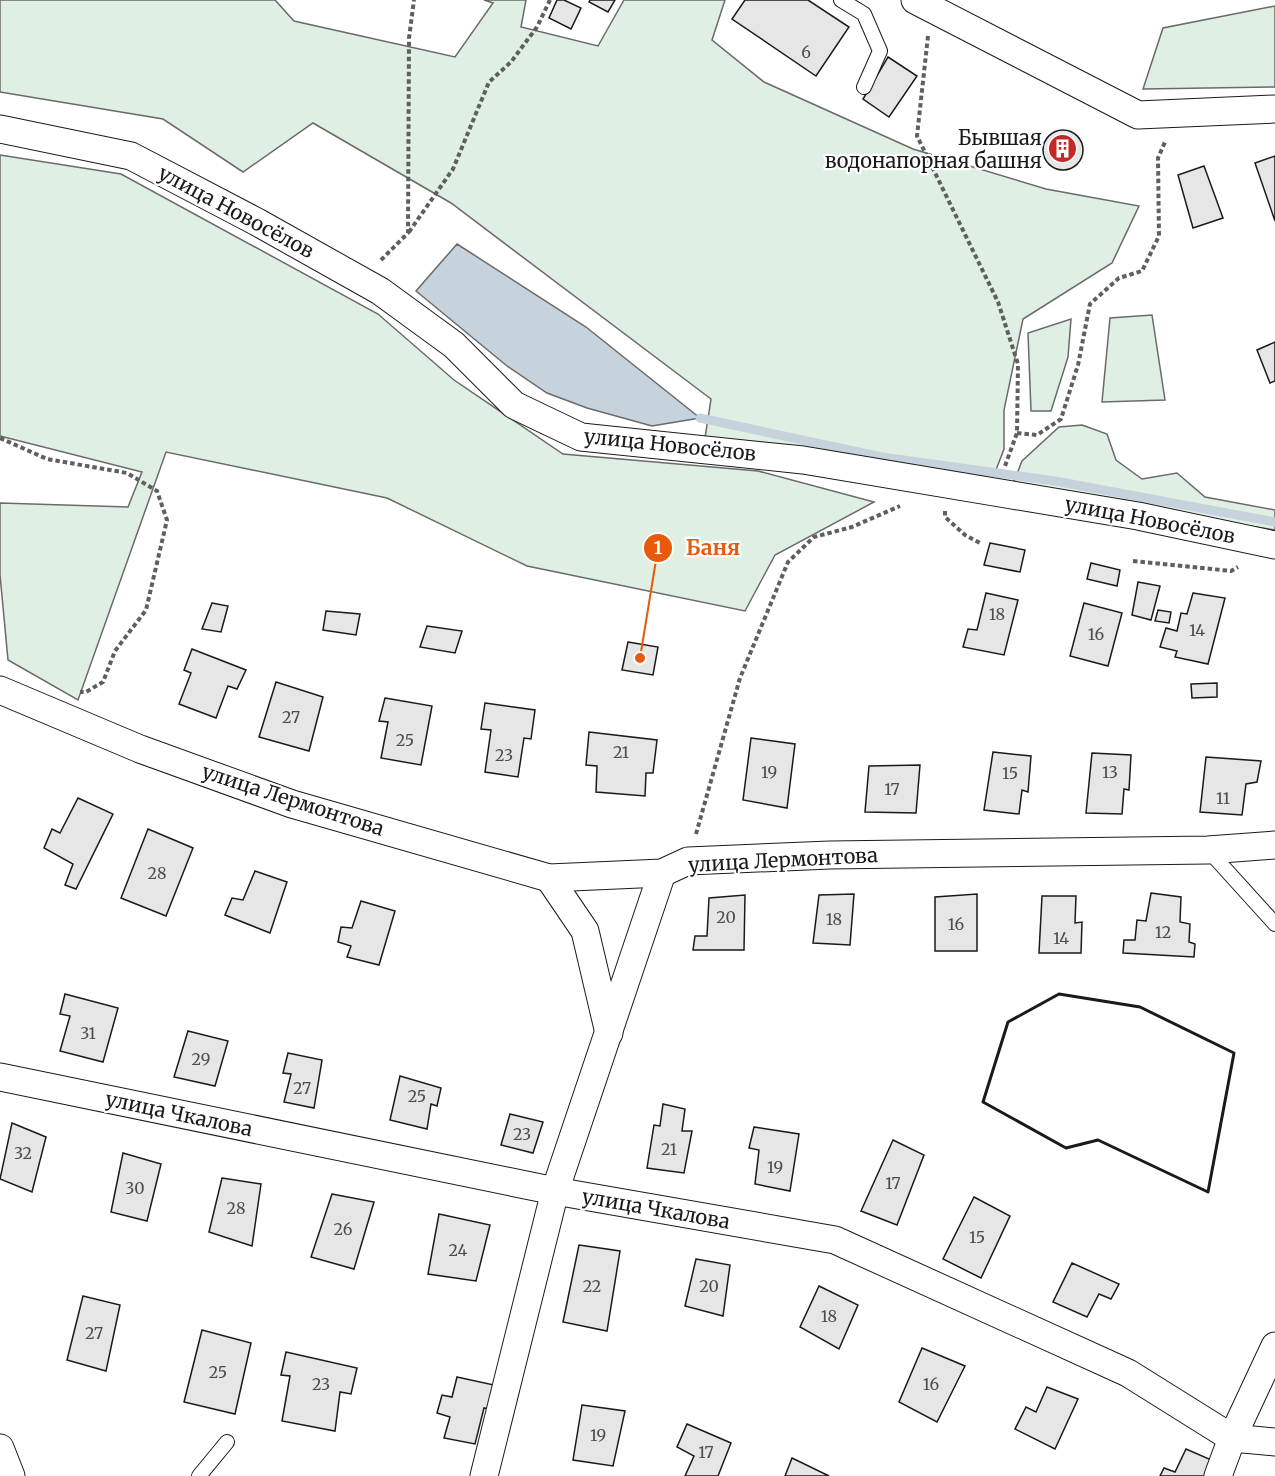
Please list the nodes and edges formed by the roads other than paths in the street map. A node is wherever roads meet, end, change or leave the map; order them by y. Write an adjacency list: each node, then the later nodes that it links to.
1 (841, 0): 3 (lane)
2 (923, 4): 4 (street)
3 (864, 87)
4 (1275, 109)
5 (0, 129): 6 (street, улица Новосёлов)
6 (1275, 545)
7 (0, 690): 11 (street, улица Лермонтова)
8 (1275, 844): 9 (street, улица Лермонтова)
9 (1208, 850): 10 (street, улица Лермонтова); 12 (lane)
10 (662, 873): 11 (street, улица Лермонтова); 13 (street)
11 (549, 878): 13 (street)
12 (1275, 924)
13 (609, 1033): 15 (street)
14 (0, 1077): 15 (street, улица Чкалова)
15 (555, 1191): 17 (street, улица Чкалова); 23 (street)
16 (1275, 1346): 17 (street)
17 (1232, 1438): 19 (street, улица Чкалова); 24 (street)
18 (227, 1442): 22 (lane)
19 (1275, 1442)
20 (0, 1448): 21 (street)
21 (11, 1476)
22 (199, 1476)
23 (484, 1476)
24 (1218, 1476)

